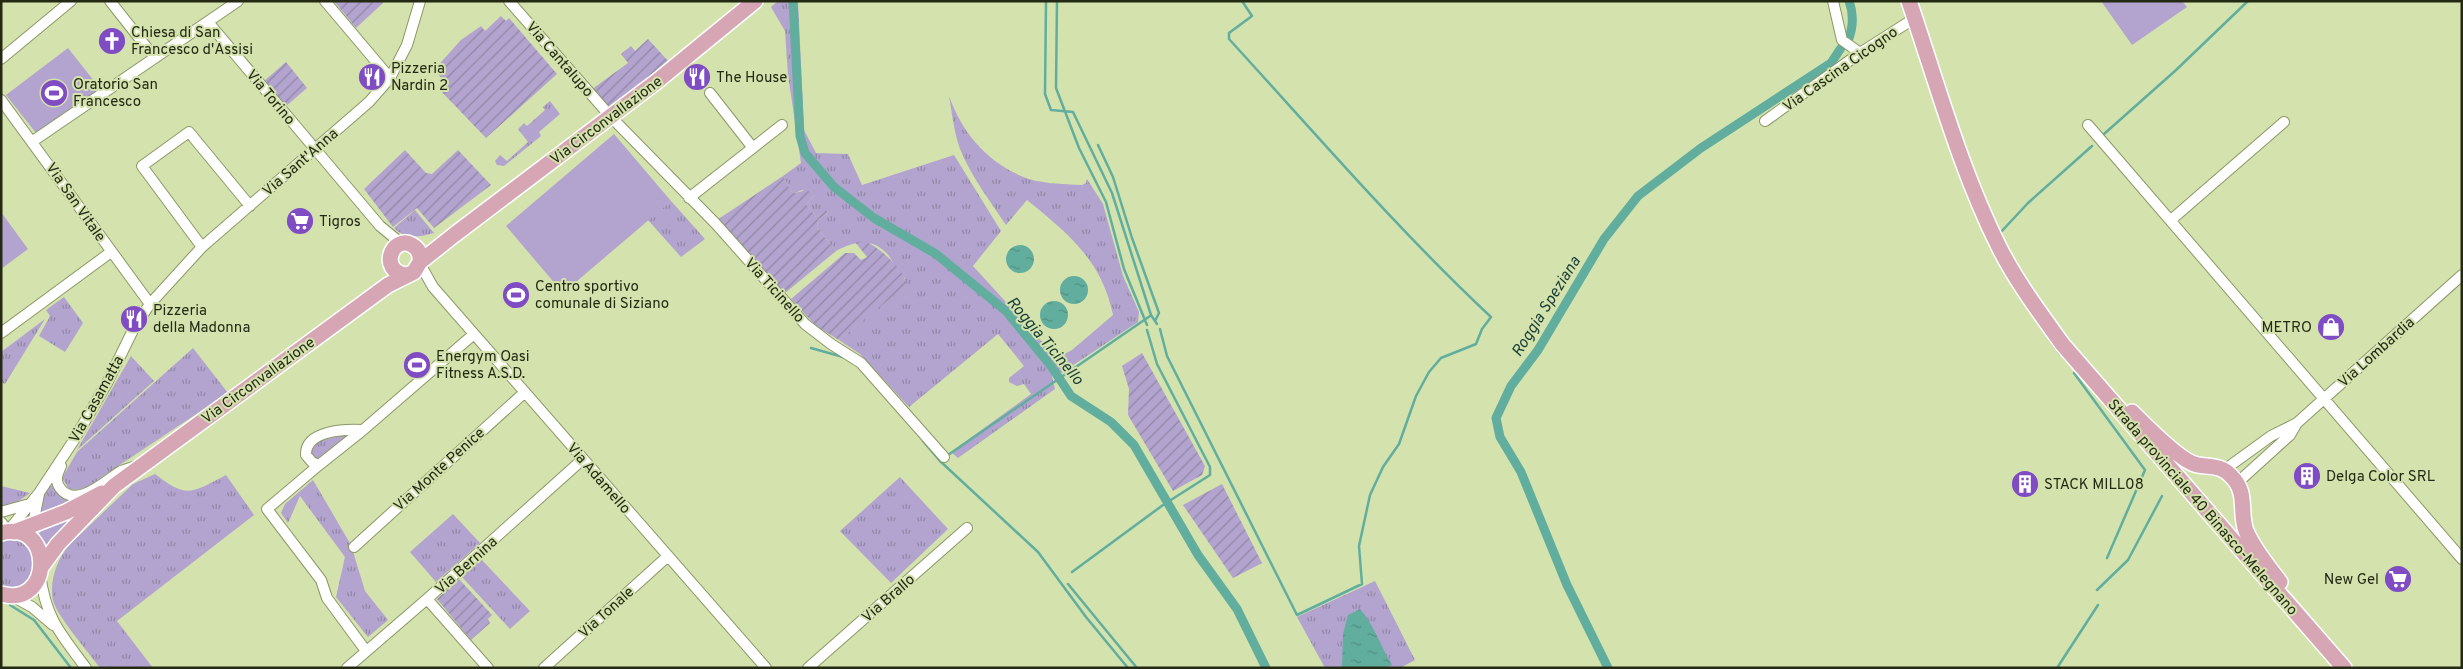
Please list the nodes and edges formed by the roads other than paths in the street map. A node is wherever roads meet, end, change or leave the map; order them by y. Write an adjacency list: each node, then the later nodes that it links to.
1 (71, 1): 14 (street)
2 (110, 1): 13 (street)
3 (238, 1): 11 (street)
4 (325, 1): 15 (street)
5 (420, 1): 15 (street, Via Sant'Anna)
6 (509, 1): 18 (street, Via Cantalupo)
7 (755, 1): 18 (main road, Via Circonvallazione)
8 (1832, 1): 12 (street)
9 (1909, 1): 10 (main road, Strada provinciale 40 Binasco-Melegnano)
10 (1915, 18): 12 (street, Via Cascina Cicogno); 41 (main road, Strada provinciale 40 Binasco-Melegnano)
11 (208, 22): 13 (street); 25 (street, Via Torino)
12 (1860, 53): 19 (street, Via Cascina Cicogno)
13 (155, 58): 23 (street)
14 (1, 59)
15 (390, 78): 25 (street, Via Sant'Anna)
16 (710, 94): 24 (street)
17 (1, 100): 23 (street, Via San Vitale)
18 (611, 117): 26 (street, Via Ticinello); 30 (main road, Via Circonvallazione)
19 (1765, 121)
20 (2284, 122): 28 (street)
21 (782, 125): 24 (street)
22 (2088, 125): 28 (street)
23 (34, 141): 33 (street, Via San Vitale)
24 (753, 148): 26 (street)
25 (315, 149): 27 (street, Via Sant'Anna); 29 (street, Via Torino)
26 (689, 198): 47 (street, Via Ticinello)
27 (250, 206): 32 (street, Via Sant'Anna); 32 (street)
28 (2171, 220): 43 (street)
29 (380, 226): 31 (street); 34 (street)
30 (454, 235): 31 (main road); 35 (main road, Via Circonvallazione)
31 (406, 244): 34 (main road); 35 (main road)
32 (202, 247): 38 (street, Via Sant'Anna)
33 (111, 252): 38 (street, Via San Vitale); 39 (street)
34 (390, 258): 35 (main road); 37 (main road)
35 (414, 269): 37 (main road, Via Circonvallazione); 40 (street, Via Adamello)
36 (2460, 281): 43 (street, Via Lombardia)
37 (368, 299): 49 (main road, Via Circonvallazione)
38 (150, 304): 46 (street, Via Casamatta)
39 (1, 333)
40 (474, 334): 42 (street, Via Adamello); 45 (street)
41 (2080, 364): 51 (main road, Strada provinciale 40 Binasco-Melegnano); 67 (main road, Strada provinciale 40 Binasco-Melegnano)
42 (525, 392): 48 (street, Via Adamello); 60 (street, Via Monte Penice)
43 (2325, 398): 44 (street, Via Lombardia); 62 (street)
44 (2297, 423): 51 (street, Via Lombardia); 52 (street, Via Lombardia)
45 (363, 430): 50 (street); 50 (street)
46 (74, 440): 49 (street); 54 (street, Via Casamatta)
47 (944, 457)
48 (583, 459): 61 (street, Via Adamello); 65 (street, Via Bernina)
49 (146, 462): 53 (main road, Via Circonvallazione)
50 (319, 464): 68 (street)
51 (2224, 470): 52 (main road)
52 (2237, 483): 67 (main road, Strada provinciale 40 Binasco-Melegnano)
53 (114, 486): 59 (main road); 63 (main road)
54 (39, 493): 55 (street); 59 (street)
55 (26, 506): 56 (street); 58 (street)
56 (1, 512)
57 (967, 528): 74 (street, Via Brallo)
58 (6, 529): 59 (main road)
59 (32, 532): 63 (main road)
60 (354, 547)
61 (668, 556): 72 (street, Via Tonale); 73 (street, Via Adamello)
62 (2462, 559)
63 (41, 570): 64 (main road); 66 (street)
64 (4, 596): 66 (street)
65 (428, 599): 68 (street, Via Bernina); 71 (street)
66 (54, 625): 69 (street)
67 (2327, 648): 75 (main road, Strada provinciale 40 Binasco-Melegnano)
68 (366, 651): 70 (street, Via Bernina)
69 (86, 668)
70 (347, 668)
71 (488, 668)
72 (544, 668)
73 (766, 668)
74 (808, 668)
75 (2344, 668)

